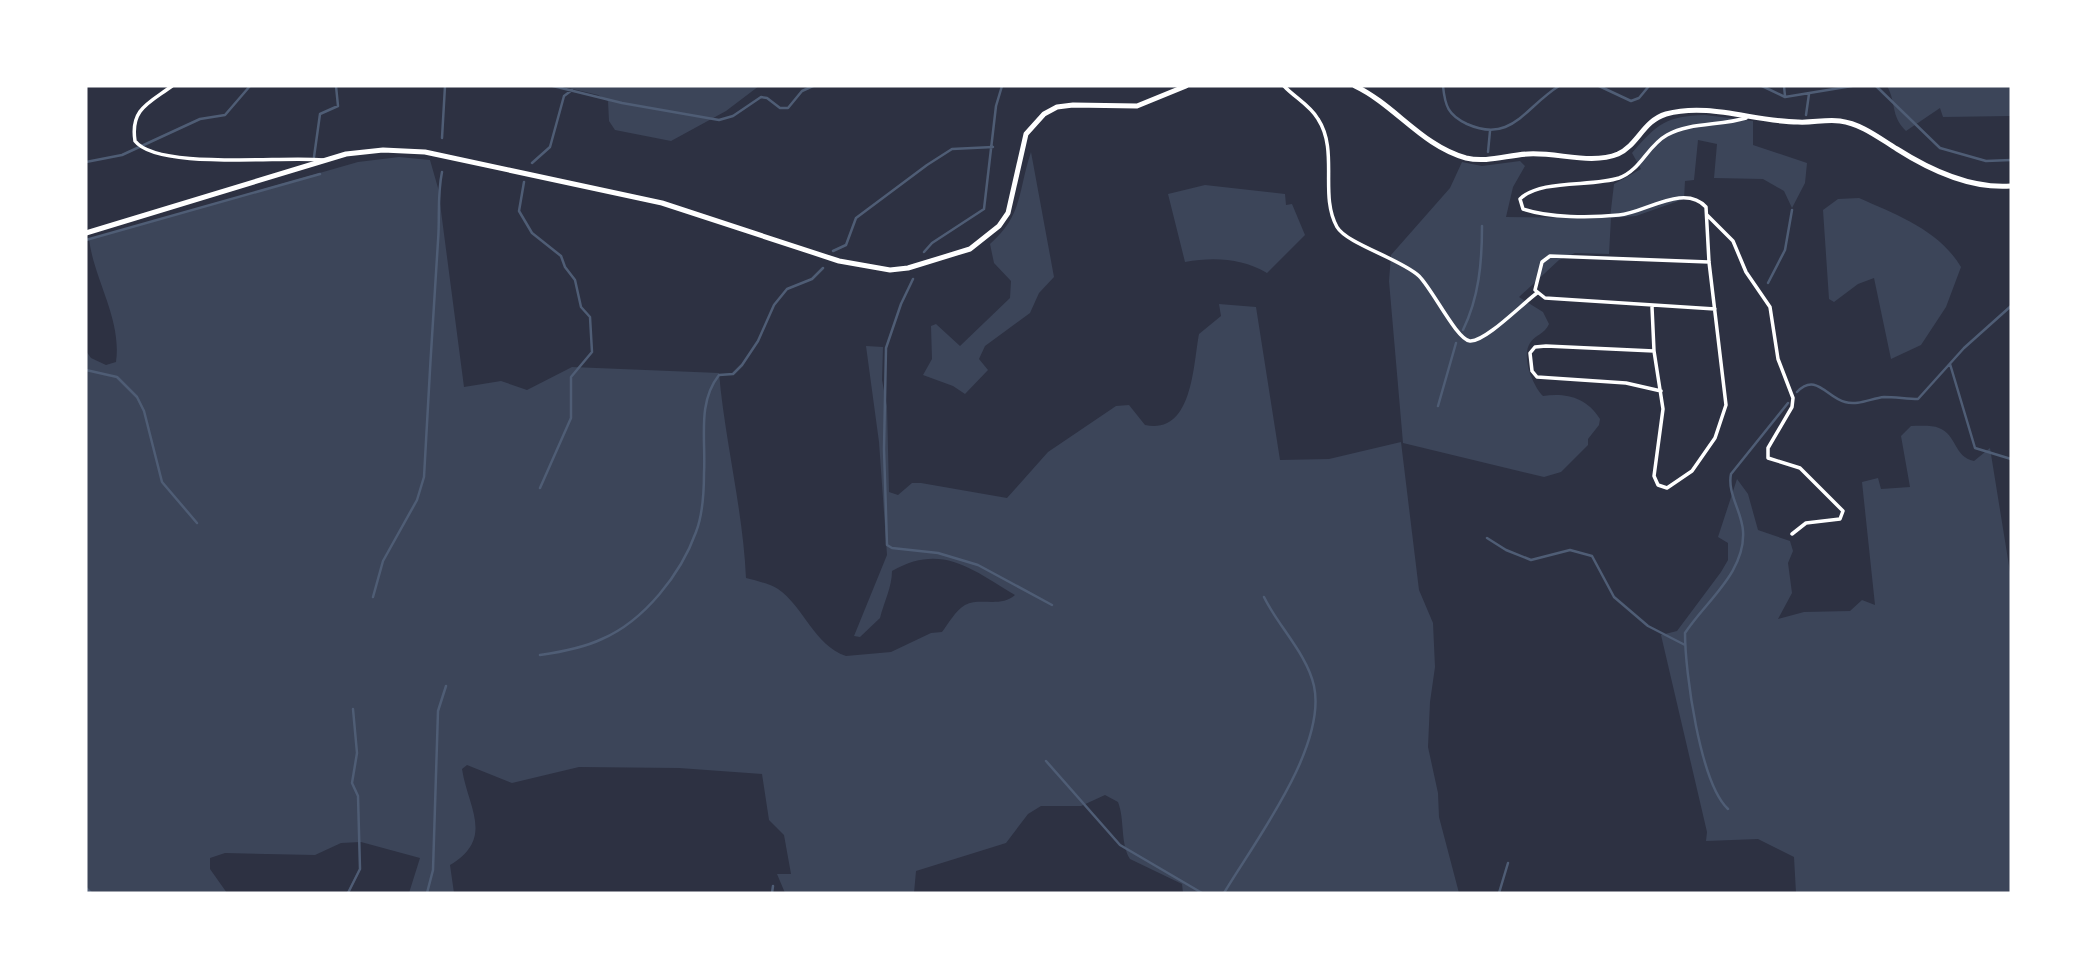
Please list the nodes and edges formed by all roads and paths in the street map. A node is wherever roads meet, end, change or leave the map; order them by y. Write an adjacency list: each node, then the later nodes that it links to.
1 (173, 86): 6 (street)
2 (1186, 86): 6 (main road)
3 (1284, 86): 11 (street)
4 (1355, 86): 5 (main road)
5 (1751, 116): 7 (main road); 8 (street)
6 (325, 160): 9 (main road)
7 (2011, 186)
8 (1707, 215): 10 (street); 16 (street)
9 (86, 233)
10 (1709, 261): 11 (street); 13 (street)
11 (1537, 293): 12 (street)
12 (1652, 307): 13 (street); 14 (street)
13 (1715, 309): 15 (street)
14 (1654, 351): 15 (street); 15 (street)
15 (1663, 392)
16 (1792, 534)

